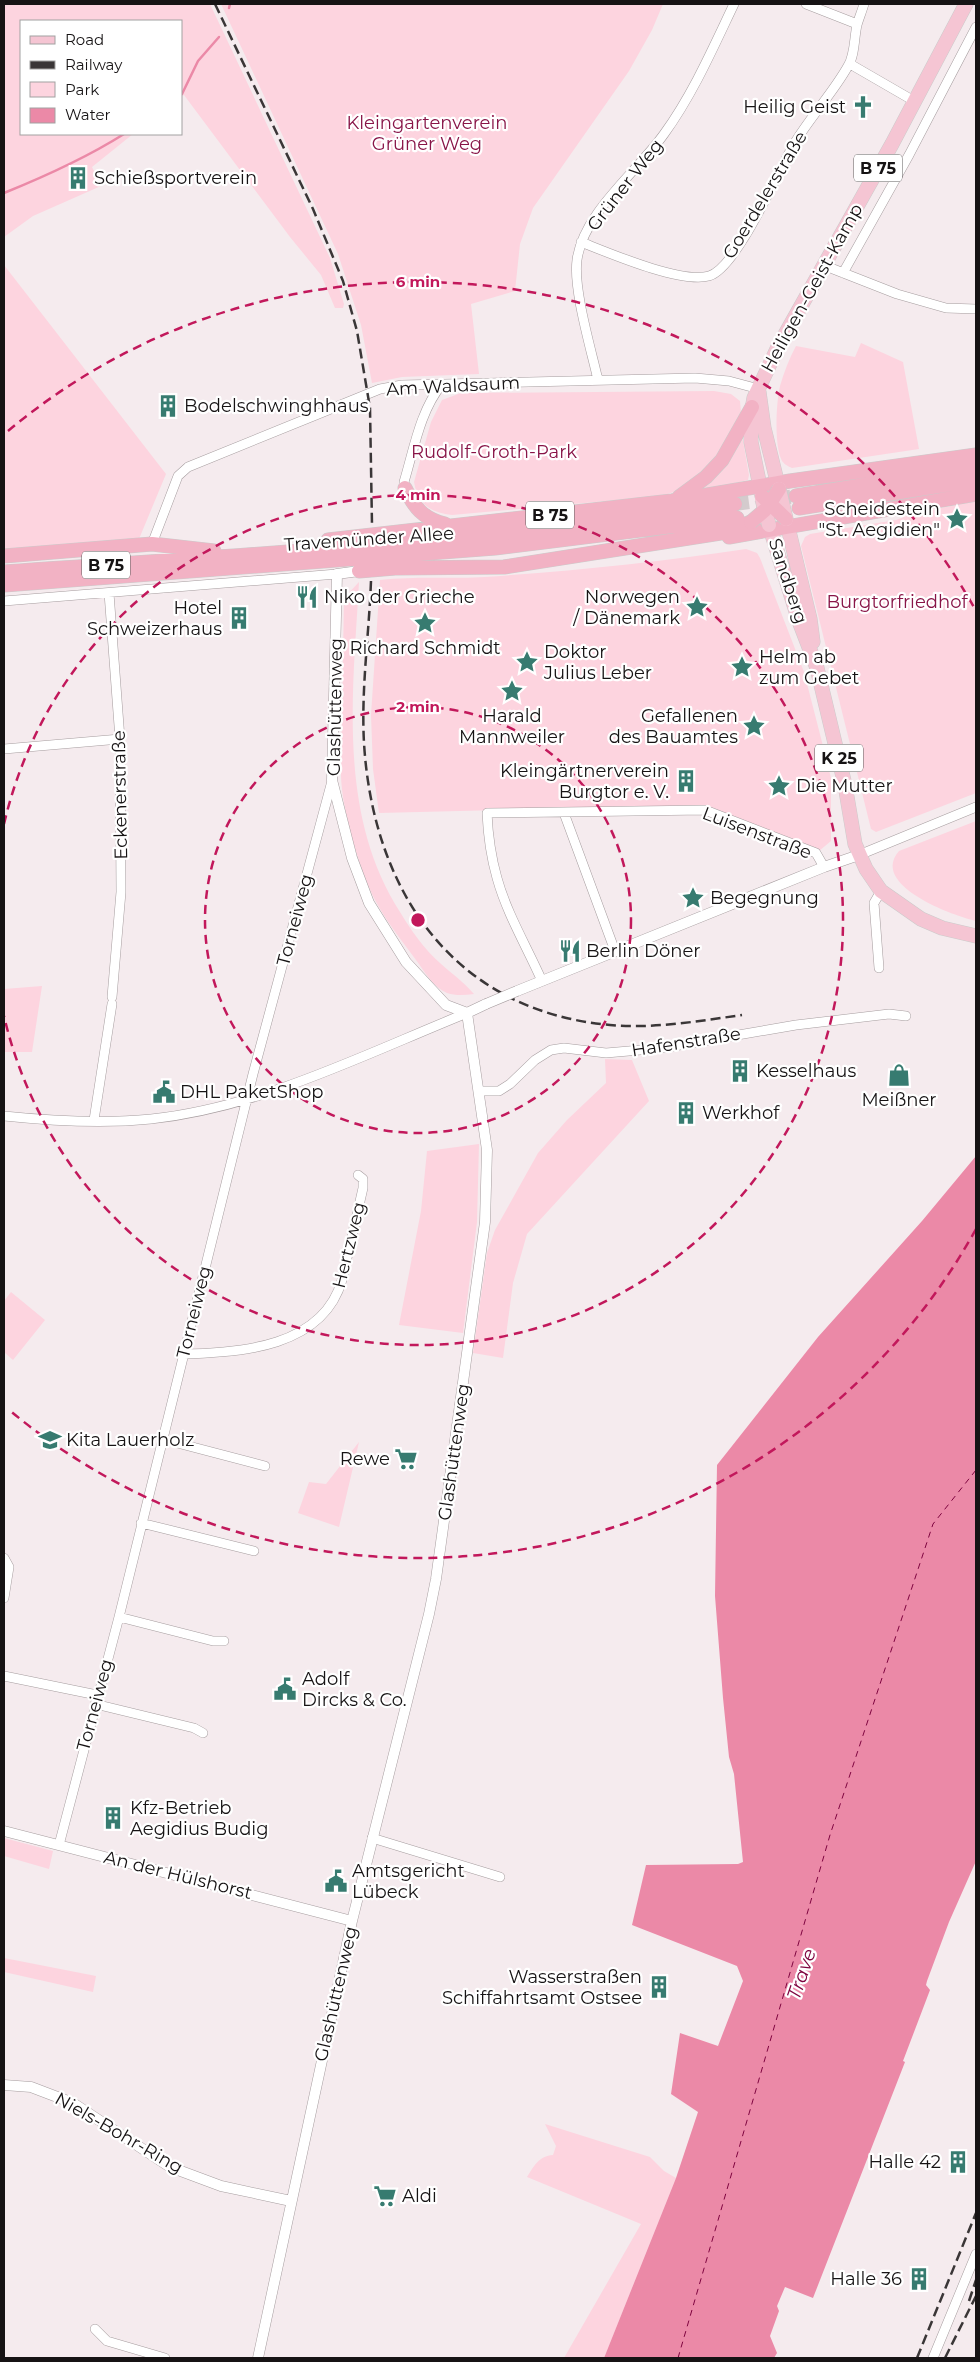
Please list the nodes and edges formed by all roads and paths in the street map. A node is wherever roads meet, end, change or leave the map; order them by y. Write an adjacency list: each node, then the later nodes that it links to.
1 (734, 4): 9 (street, Grüner Weg)
2 (806, 4): 5 (street)
3 (864, 4): 5 (street, Goerdelerstraße)
4 (966, 4): 8 (main road, Heiligen-Geist-Kamp / B 75)
5 (857, 24): 7 (street, Goerdelerstraße)
6 (976, 27): 11 (street, Heiligen-Geist-Kamp)
7 (850, 64): 8 (street); 9 (street, Goerdelerstraße)
8 (914, 101): 10 (main road, Heiligen-Geist-Kamp / B 75)
9 (581, 242): 13 (street, Grüner Weg)
10 (823, 265): 11 (street); 15 (main road, Heiligen-Geist-Kamp / B 75)
11 (843, 273): 12 (street)
12 (976, 309)
13 (598, 380): 14 (street, Am Waldsaum); 15 (street, Am Waldsaum)
14 (442, 384): 21 (street); 29 (street, Am Waldsaum)
15 (759, 389): 16 (main road, Heiligen-Geist-Kamp / B 75); 20 (main road, Heiligen-Geist-Kamp / B 75)
16 (752, 407): 23 (main road, Heiligen-Geist-Kamp); 24 (highway, B 75)
17 (976, 454): 20 (highway)
18 (976, 467): 19 (highway)
19 (976, 480)
20 (782, 485): 23 (highway, B 75, bridge); 25 (main road, Heiligen-Geist-Kamp / K 25, bridge)
21 (405, 488): 26 (highway)
22 (976, 494): 25 (highway)
23 (764, 499): 24 (highway); 25 (highway, bridge); 27 (main road, Heiligen-Geist-Kamp / K 25, bridge); 28 (highway, B 75, bridge)
24 (672, 501): 26 (highway, B 75)
25 (790, 523): 27 (highway); 40 (main road, Sandberg / K 25)
26 (453, 526): 30 (highway, B 75)
27 (770, 527): 28 (highway); 40 (main road, Sandberg / K 25)
28 (686, 539): 33 (highway, B 75)
29 (152, 544): 30 (highway); 31 (highway)
30 (253, 555): 32 (highway, Travemünder Allee); 35 (highway, Travemünder Allee / B 75)
31 (4, 556)
32 (405, 556): 33 (highway, B 75); 37 (highway, Travemünder Allee / B 75)
33 (535, 563): 34 (highway)
34 (359, 571): 36 (street, Travemünder Allee)
35 (4, 572)
36 (337, 574): 38 (street, Travemünder Allee); 43 (street, Glashüttenweg)
37 (4, 585)
38 (109, 593): 39 (street, Travemünder Allee); 41 (street, Eckenerstraße)
39 (4, 601)
40 (815, 661): 46 (main road, Sandberg / K 25)
41 (120, 739): 42 (street); 58 (street, Eckenerstraße)
42 (4, 749)
43 (332, 780): 53 (street, Glashüttenweg); 56 (street, Torneiweg)
44 (976, 807): 46 (street)
45 (564, 813): 47 (street, Luisenstraße); 50 (street); 52 (street, Luisenstraße)
46 (859, 855): 47 (street, Luisenstraße); 48 (main road, K 25)
47 (824, 867): 50 (street, Luisenstraße)
48 (881, 891): 49 (main road, K 25); 51 (street)
49 (976, 936)
50 (615, 951): 52 (street, Luisenstraße)
51 (880, 968)
52 (542, 981): 53 (street, Luisenstraße, bridge)
53 (467, 1013): 55 (street, Glashüttenweg); 56 (street)
54 (906, 1016): 55 (street, Hafenstraße)
55 (479, 1091): 73 (street, Glashüttenweg)
56 (247, 1100): 58 (street); 60 (street, Torneiweg)
57 (4, 1116): 58 (street)
58 (94, 1120)
59 (358, 1175): 60 (street, Hertzweg)
60 (183, 1354): 61 (street, Torneiweg)
61 (162, 1439): 62 (street); 63 (street, Torneiweg)
62 (265, 1466)
63 (141, 1523): 64 (street); 67 (street, Torneiweg)
64 (254, 1551)
65 (4, 1558): 66 (street)
66 (4, 1598)
67 (119, 1617): 68 (street); 70 (street, Torneiweg)
68 (224, 1641)
69 (4, 1676): 70 (street)
70 (96, 1700): 71 (street); 74 (street, Torneiweg)
71 (203, 1733)
72 (4, 1831): 74 (street, An der Hülshorst)
73 (372, 1838): 75 (street); 76 (street, Glashüttenweg)
74 (59, 1845): 76 (street, An der Hülshorst)
75 (500, 1877)
76 (352, 1920): 78 (street, Glashüttenweg)
77 (4, 2084): 78 (street, Niels-Bohr-Ring)
78 (290, 2201): 82 (street, Glashüttenweg)
79 (976, 2254): 83 (street)
80 (94, 2328): 81 (street)
81 (165, 2358)
82 (258, 2358)
83 (933, 2358)

